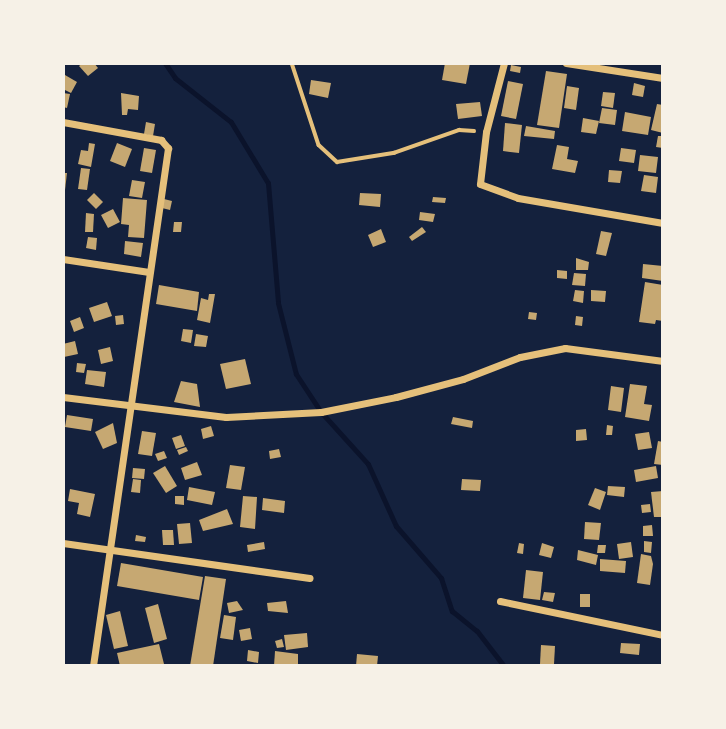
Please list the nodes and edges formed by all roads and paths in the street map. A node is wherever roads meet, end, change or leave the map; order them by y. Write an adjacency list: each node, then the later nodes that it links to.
1 (292, 63): 6 (path)
2 (504, 63): 6 (street)
3 (566, 63): 4 (street)
4 (663, 78)
5 (63, 122): 9 (street)
6 (486, 132): 7 (street)
7 (663, 223)
8 (63, 259): 9 (street)
9 (149, 272): 12 (street)
10 (663, 361): 12 (street)
11 (63, 397): 12 (street)
12 (131, 407): 14 (street)
13 (63, 542): 14 (street)
14 (108, 549): 15 (street); 18 (street)
15 (310, 578)
16 (500, 601): 17 (street)
17 (663, 635)
18 (93, 666)

